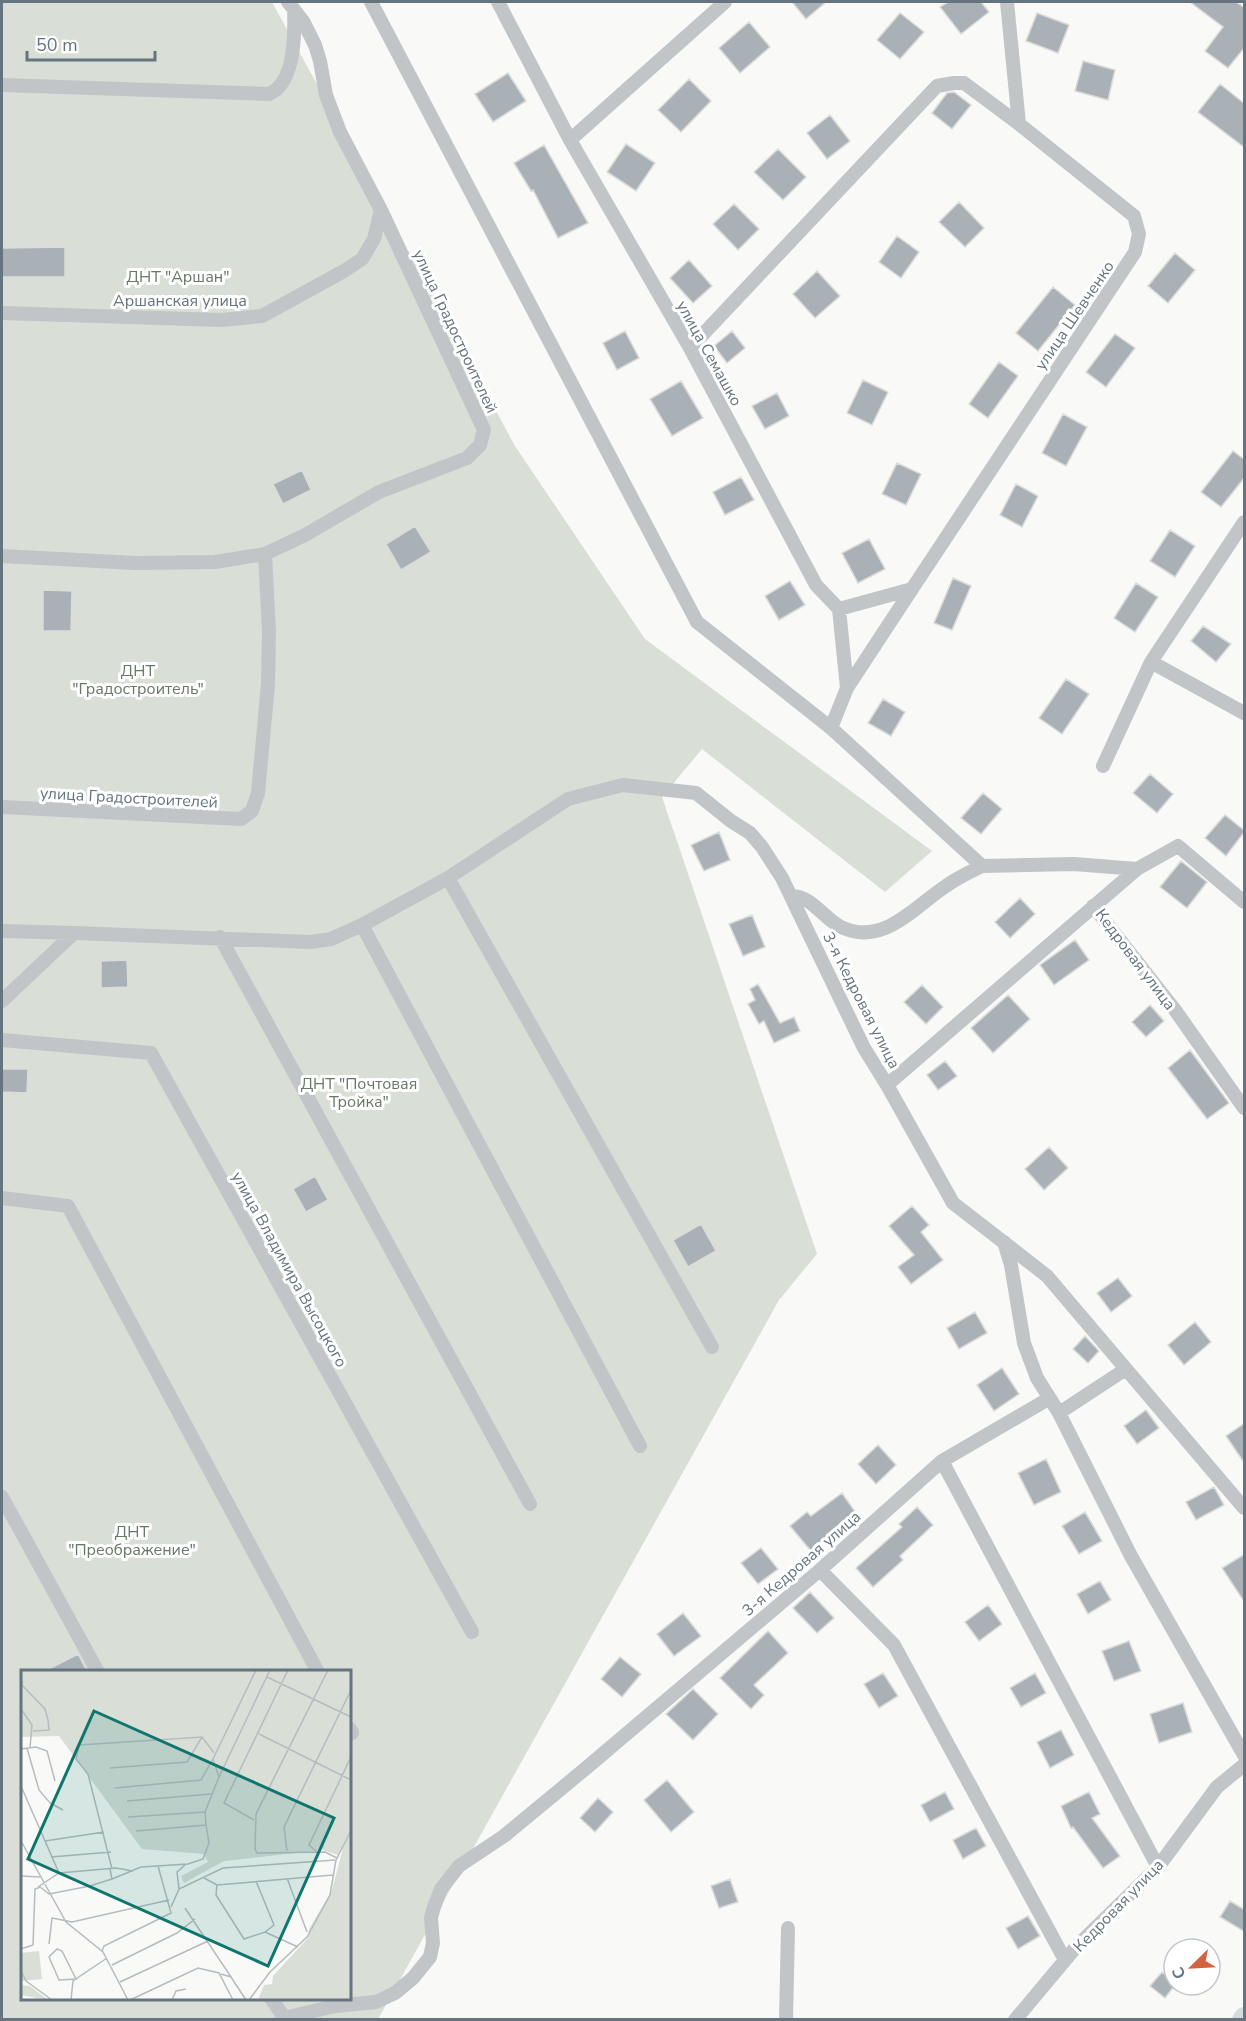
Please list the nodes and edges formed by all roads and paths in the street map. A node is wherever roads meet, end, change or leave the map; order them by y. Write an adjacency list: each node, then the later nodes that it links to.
1 (371, 2): 20 (street)
2 (498, 2): 8 (street, улица Семашко)
3 (725, 2): 8 (street)
4 (1007, 2): 7 (street)
5 (291, 6): 6 (street); 9 (street, улица Градостроителей)
6 (2, 85)
7 (1019, 124): 11 (street, улица Шевченко); 15 (street, улица Шевченко)
8 (570, 140): 11 (street, улица Семашко)
9 (381, 210): 10 (street, Аршанская улица); 13 (street, улица Градостроителей)
10 (2, 313)
11 (690, 348): 16 (street, улица Семашко)
12 (1245, 522): 17 (street)
13 (265, 554): 14 (street, улица Градостроителей); 22 (street, улица Градостроителей)
14 (2, 556)
15 (912, 589): 16 (street); 18 (street, улица Шевченко)
16 (839, 609): 18 (street)
17 (1151, 662): 19 (street); 21 (street)
18 (847, 688): 20 (street)
19 (1245, 713)
20 (831, 728): 23 (street)
21 (1103, 766)
22 (2, 807)
23 (982, 866): 24 (street); 26 (street)
24 (1137, 869): 27 (street, Кедровая улица); 28 (street, Кедровая улица)
25 (448, 878): 26 (street, 3-я Кедровая улица); 29 (street); 39 (street)
26 (791, 896): 35 (street, 3-я Кедровая улица)
27 (1245, 902)
28 (1093, 906): 35 (street); 36 (street, Кедровая улица)
29 (362, 925): 32 (street); 43 (street)
30 (2, 931): 31 (street)
31 (74, 933): 32 (street); 33 (street)
32 (220, 937): 46 (street)
33 (2, 1001)
34 (2, 1040): 49 (street, улица Владимира Высоцкого)
35 (887, 1085): 38 (street, 3-я Кедровая улица)
36 (1245, 1108)
37 (2, 1198): 51 (street)
38 (1004, 1242): 40 (street); 41 (street)
39 (712, 1347)
40 (1126, 1369): 42 (street); 47 (street)
41 (1050, 1398): 42 (street); 44 (street, 3-я Кедровая улица)
42 (1059, 1413): 52 (street)
43 (640, 1446)
44 (942, 1461): 48 (street, 3-я Кедровая улица); 54 (street)
45 (2, 1497): 50 (street)
46 (530, 1504)
47 (1245, 1508)
48 (820, 1570): 56 (street); 57 (street, 3-я Кедровая улица)
49 (472, 1632)
50 (97, 1670)
51 (317, 1670)
52 (1245, 1755)
53 (1245, 1765): 54 (street, Кедровая улица)
54 (1158, 1867): 56 (street, Кедровая улица)
55 (788, 1928): 58 (street)
56 (1065, 1959): 59 (street, Кедровая улица)
57 (272, 2000)
58 (786, 2019)
59 (1015, 2019)

